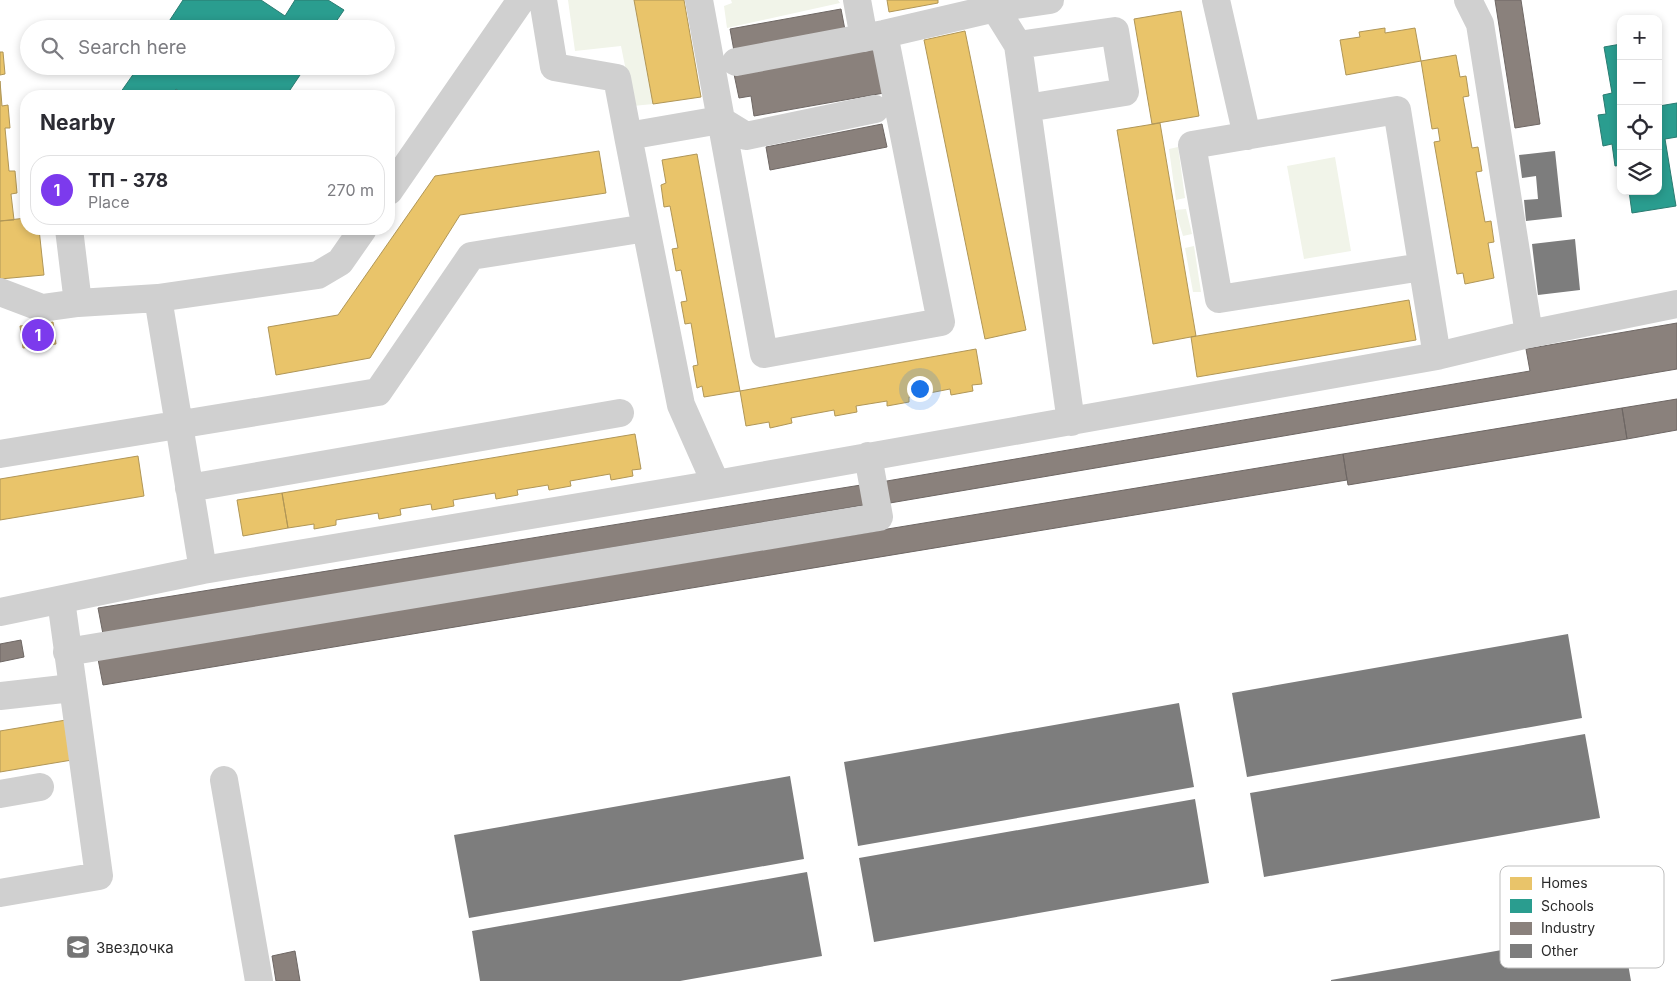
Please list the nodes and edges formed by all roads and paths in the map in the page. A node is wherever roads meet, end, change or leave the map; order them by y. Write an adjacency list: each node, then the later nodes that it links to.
1 (521, 0): 17 (street)
2 (542, 0): 15 (street)
3 (699, 0): 14 (street)
4 (857, 0): 9 (street)
5 (1050, 0): 8 (street)
6 (1216, 0): 16 (street)
7 (1468, 0): 26 (street)
8 (994, 4): 9 (street); 10 (street)
9 (874, 36): 11 (street); 14 (street)
10 (1018, 46): 12 (street); 12 (street)
11 (736, 62)
12 (1027, 108): 29 (street)
13 (876, 110): 14 (street)
14 (720, 120): 15 (street)
15 (628, 136): 18 (street)
16 (1247, 136): 21 (street); 21 (street)
17 (395, 182)
18 (646, 228): 30 (street); 33 (street)
19 (70, 235): 24 (street)
20 (359, 235): 23 (street)
21 (1422, 267): 27 (street)
22 (0, 292): 24 (street)
23 (158, 298): 24 (street); 30 (street)
24 (78, 303)
25 (1677, 304): 26 (street)
26 (1529, 334): 27 (street)
27 (1437, 356): 29 (street)
28 (620, 413): 34 (street)
29 (1072, 422): 32 (street)
30 (179, 425): 31 (street); 34 (street)
31 (0, 454)
32 (868, 456): 33 (street); 38 (street)
33 (716, 484): 35 (street)
34 (189, 488): 35 (street)
35 (203, 570): 36 (street)
36 (61, 600): 37 (street); 38 (street)
37 (0, 612)
38 (67, 652): 39 (street)
39 (72, 688): 40 (street); 44 (street)
40 (0, 696)
41 (224, 780): 45 (street)
42 (40, 787): 43 (street)
43 (0, 794)
44 (0, 893)
45 (259, 981)

